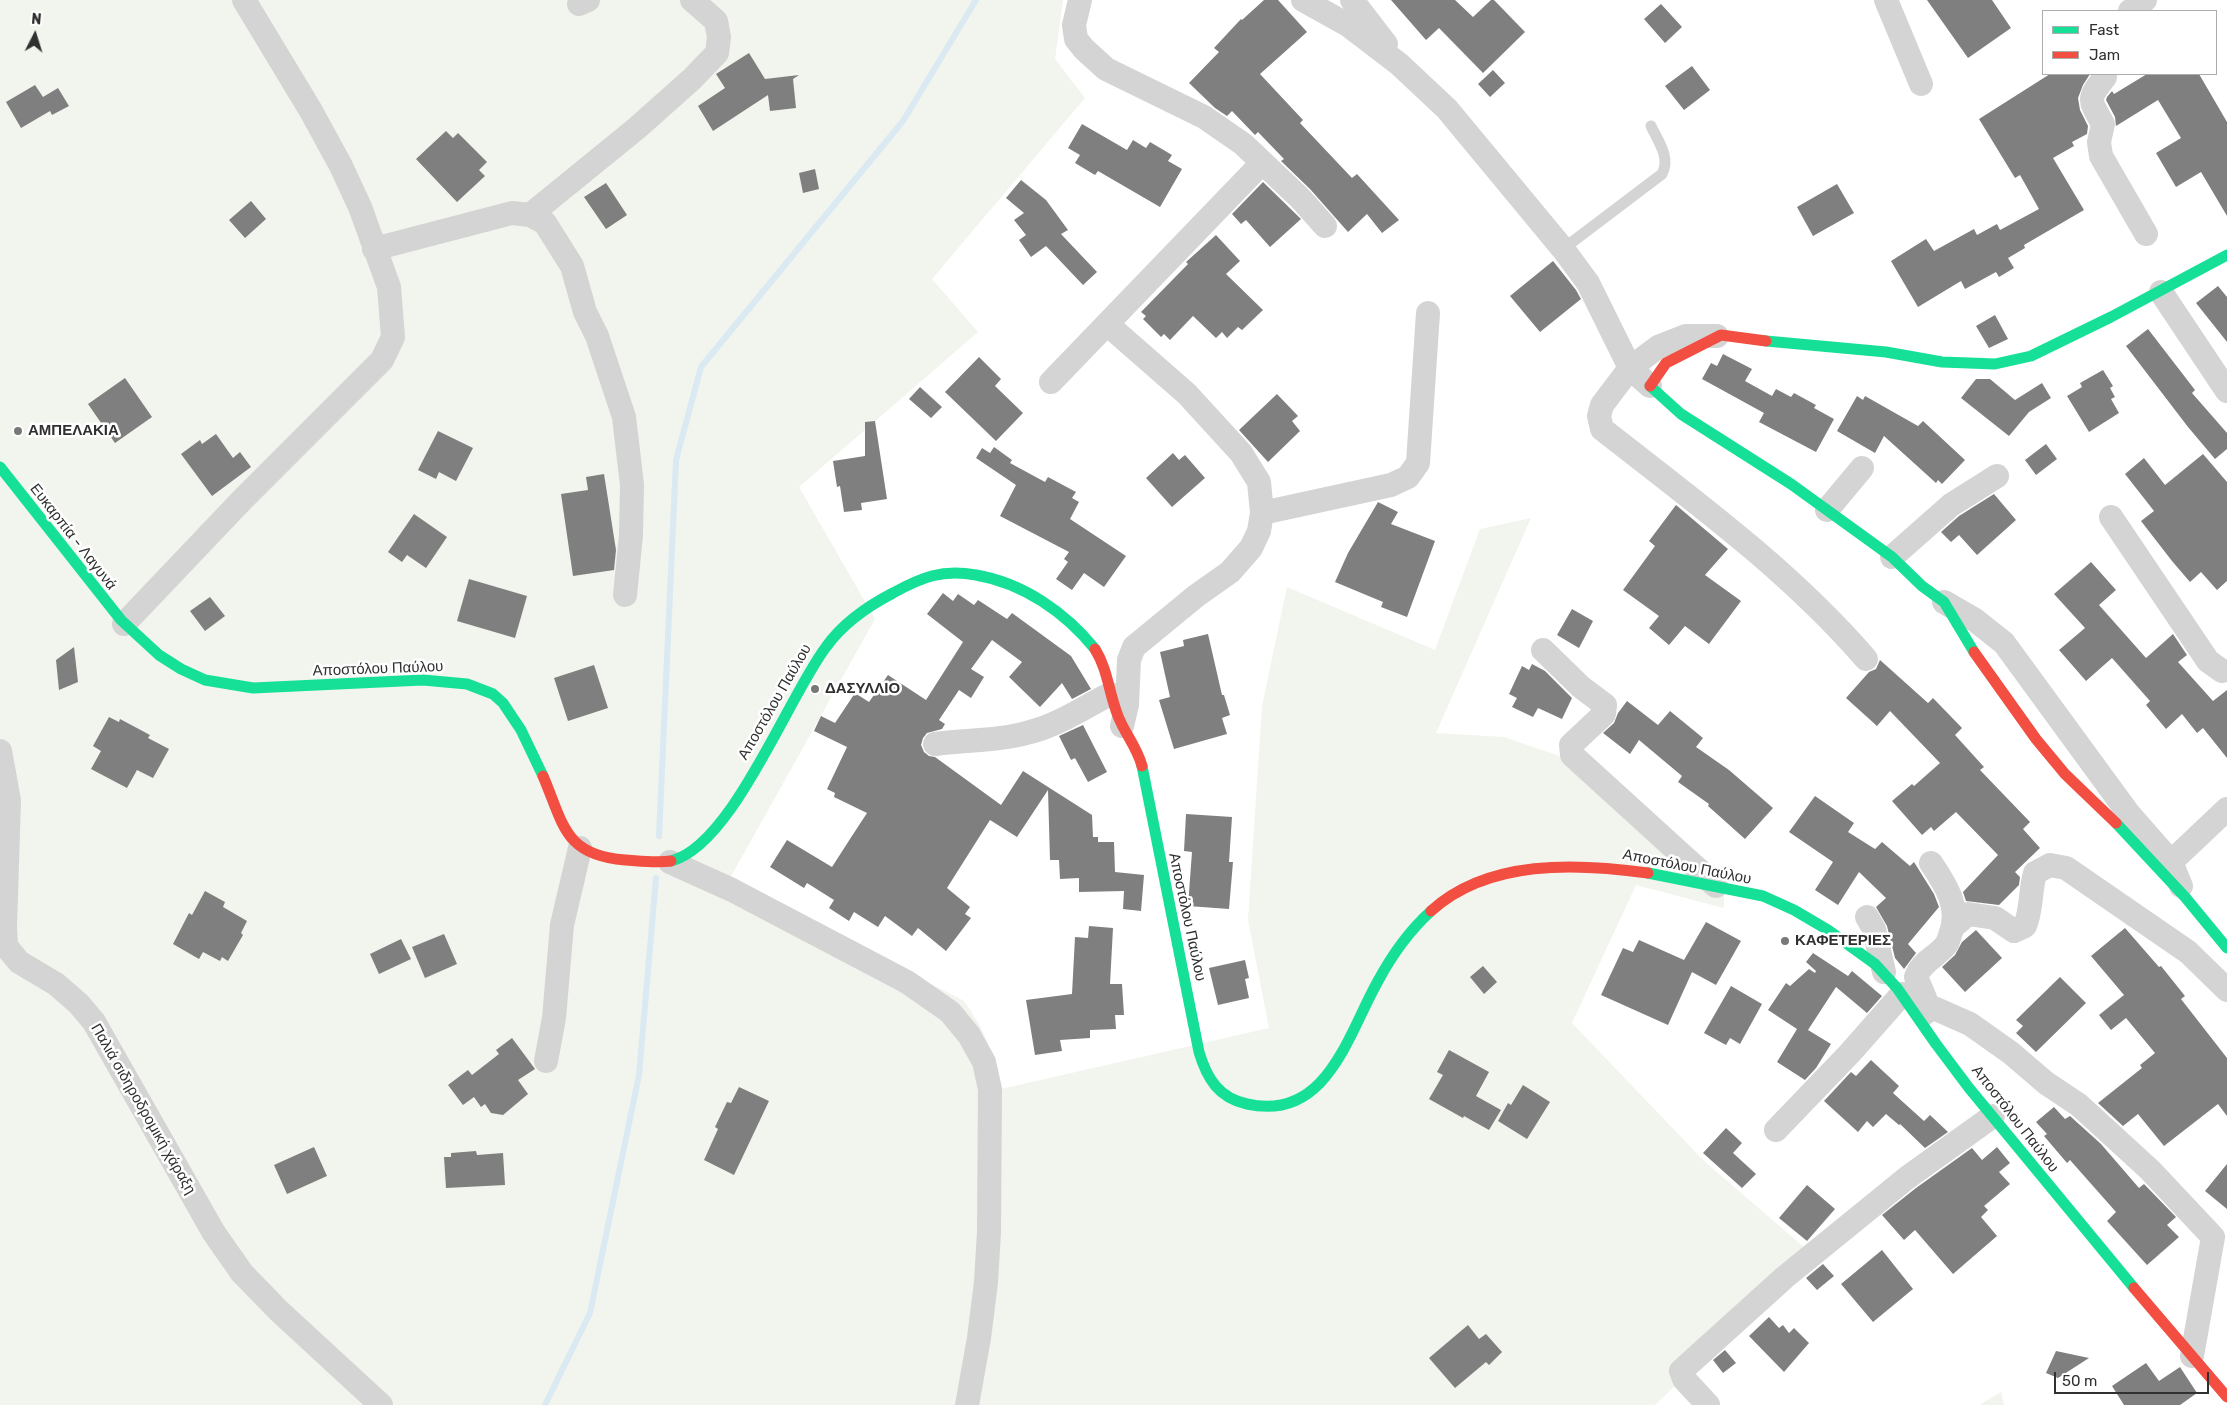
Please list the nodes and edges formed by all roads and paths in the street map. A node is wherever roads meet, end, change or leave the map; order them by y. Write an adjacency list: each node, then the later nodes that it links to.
1 (244, 0): 17 (street)
2 (692, 0): 14 (street)
3 (1080, 0): 13 (street)
4 (1303, 0): 9 (street)
5 (1352, 0): 9 (street)
6 (1886, 0): 11 (street)
7 (2145, 0): 8 (street)
8 (2131, 10)
9 (1399, 64): 18 (street)
10 (2104, 75): 16 (street)
11 (1921, 84)
12 (1651, 126): 18 (lane)
13 (1262, 163): 15 (street); 22 (street)
14 (530, 215): 17 (street); 35 (street)
15 (1325, 226)
16 (2146, 234)
17 (374, 249): 37 (street)
18 (1562, 249): 24 (street)
19 (2227, 255): 20 (street)
20 (2161, 292): 23 (street); 27 (street)
21 (1428, 312): 32 (street)
22 (1107, 324): 25 (street); 32 (street)
23 (1721, 336): 24 (street); 26 (street)
24 (1630, 368): 26 (street); 39 (street)
25 (1051, 382)
26 (1650, 386): 31 (street)
27 (2227, 392)
28 (0, 467): 37 (street, Ευκαρπία - Λαγυνά)
29 (1862, 468): 31 (street)
30 (1997, 476): 34 (street)
31 (1827, 510): 34 (street)
32 (1262, 513): 42 (street)
33 (2111, 517): 40 (street)
34 (1892, 557): 36 (street)
35 (625, 595)
36 (1944, 602): 48 (street); 51 (street)
37 (124, 624): 46 (street, Αποστόλου Παύλου)
38 (1543, 650): 50 (street)
39 (1866, 659)
40 (2225, 669)
41 (1110, 694): 42 (street, Αποστόλου Παύλου); 43 (street); 47 (street, Αποστόλου Παύλου)
42 (1122, 726): 50 (street, Αποστόλου Παύλου)
43 (935, 744)
44 (0, 751): 65 (street, Παλιά σιδηροδρομική χάραξη)
45 (2227, 808): 48 (street)
46 (580, 848): 47 (street, Αποστόλου Παύλου); 59 (street)
47 (670, 862): 66 (street)
48 (2171, 862): 51 (street)
49 (1931, 863): 53 (street)
50 (1716, 886): 55 (street, Αποστόλου Παύλου)
51 (2185, 897): 54 (street)
52 (1867, 917): 55 (street)
53 (1954, 926): 56 (street); 58 (street)
54 (2227, 948)
55 (1884, 972): 57 (street, Αποστόλου Παύλου)
56 (2227, 990)
57 (1902, 994): 58 (street); 61 (street)
58 (1924, 1016): 60 (street, Αποστόλου Παύλου); 62 (street)
59 (546, 1061)
60 (1993, 1116): 63 (street, Αποστόλου Παύλου); 67 (street)
61 (1776, 1130)
62 (2220, 1240): 63 (street)
63 (2192, 1356): 64 (street, Αποστόλου Παύλου)
64 (2227, 1397)
65 (381, 1405)
66 (967, 1405)
67 (1708, 1405)

